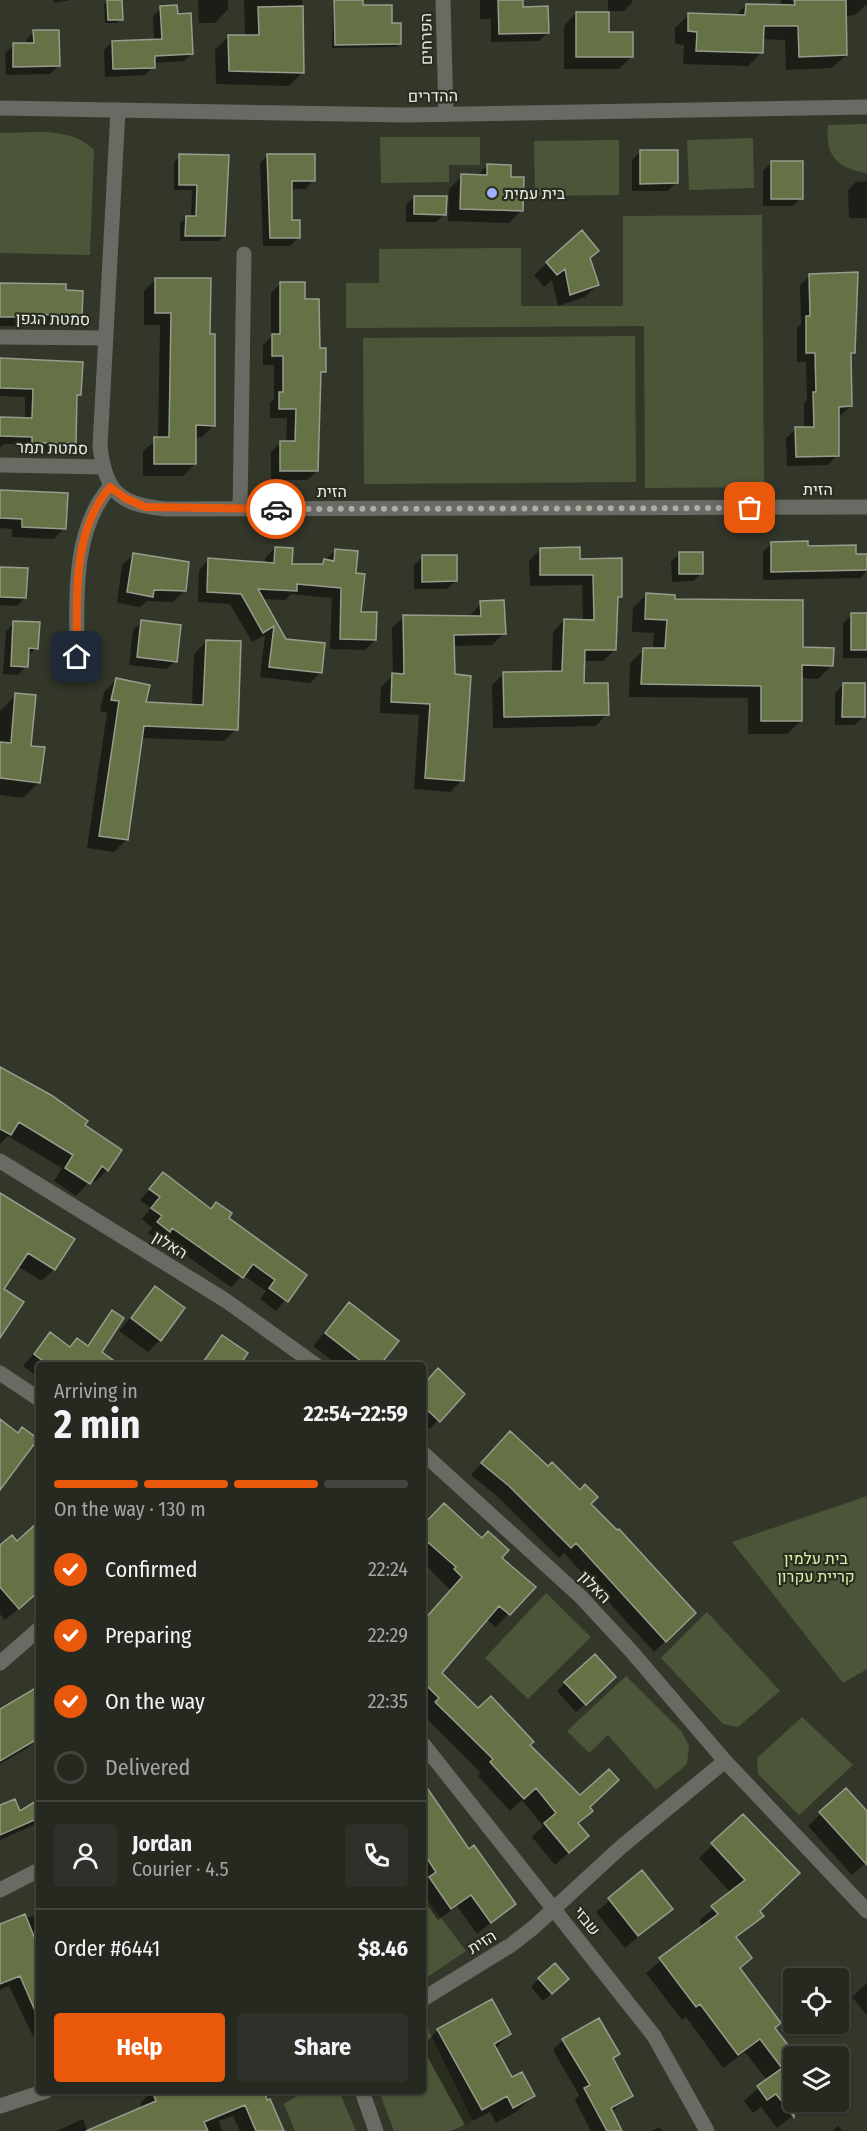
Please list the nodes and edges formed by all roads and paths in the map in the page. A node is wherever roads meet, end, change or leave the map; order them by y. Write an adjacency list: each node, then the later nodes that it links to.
1 (443, 0): 5 (street, הפרחים)
2 (867, 106): 5 (street, ההדרים)
3 (0, 108): 4 (street, ההדרים)
4 (118, 110): 5 (street, ההדרים); 8 (street)
5 (446, 114)
6 (244, 254): 13 (street)
7 (0, 337): 8 (street, סמטת הגפן)
8 (106, 338): 10 (street)
9 (0, 465): 10 (street, סמטת תמר)
10 (102, 468): 11 (street)
11 (110, 487): 13 (street, הזית); 14 (street)
12 (867, 507): 13 (street, הזית)
13 (240, 509)
14 (77, 657)
15 (0, 1161): 16 (street, האלון)
16 (312, 1362)
17 (0, 1373): 18 (street)
18 (36, 1397)
19 (426, 1456): 23 (street, האלון)
20 (36, 1631): 21 (street)
21 (2, 1657)
22 (426, 1748): 26 (street, שבזי)
23 (725, 1761): 26 (street); 27 (street, האלון)
24 (36, 1872): 25 (street)
25 (0, 1890)
26 (554, 1908): 28 (street, הזית); 33 (street, שבזי)
27 (867, 1911)
28 (426, 1997)
29 (37, 2094): 31 (street)
30 (363, 2094): 32 (street)
31 (0, 2106)
32 (376, 2131)
33 (707, 2131)

